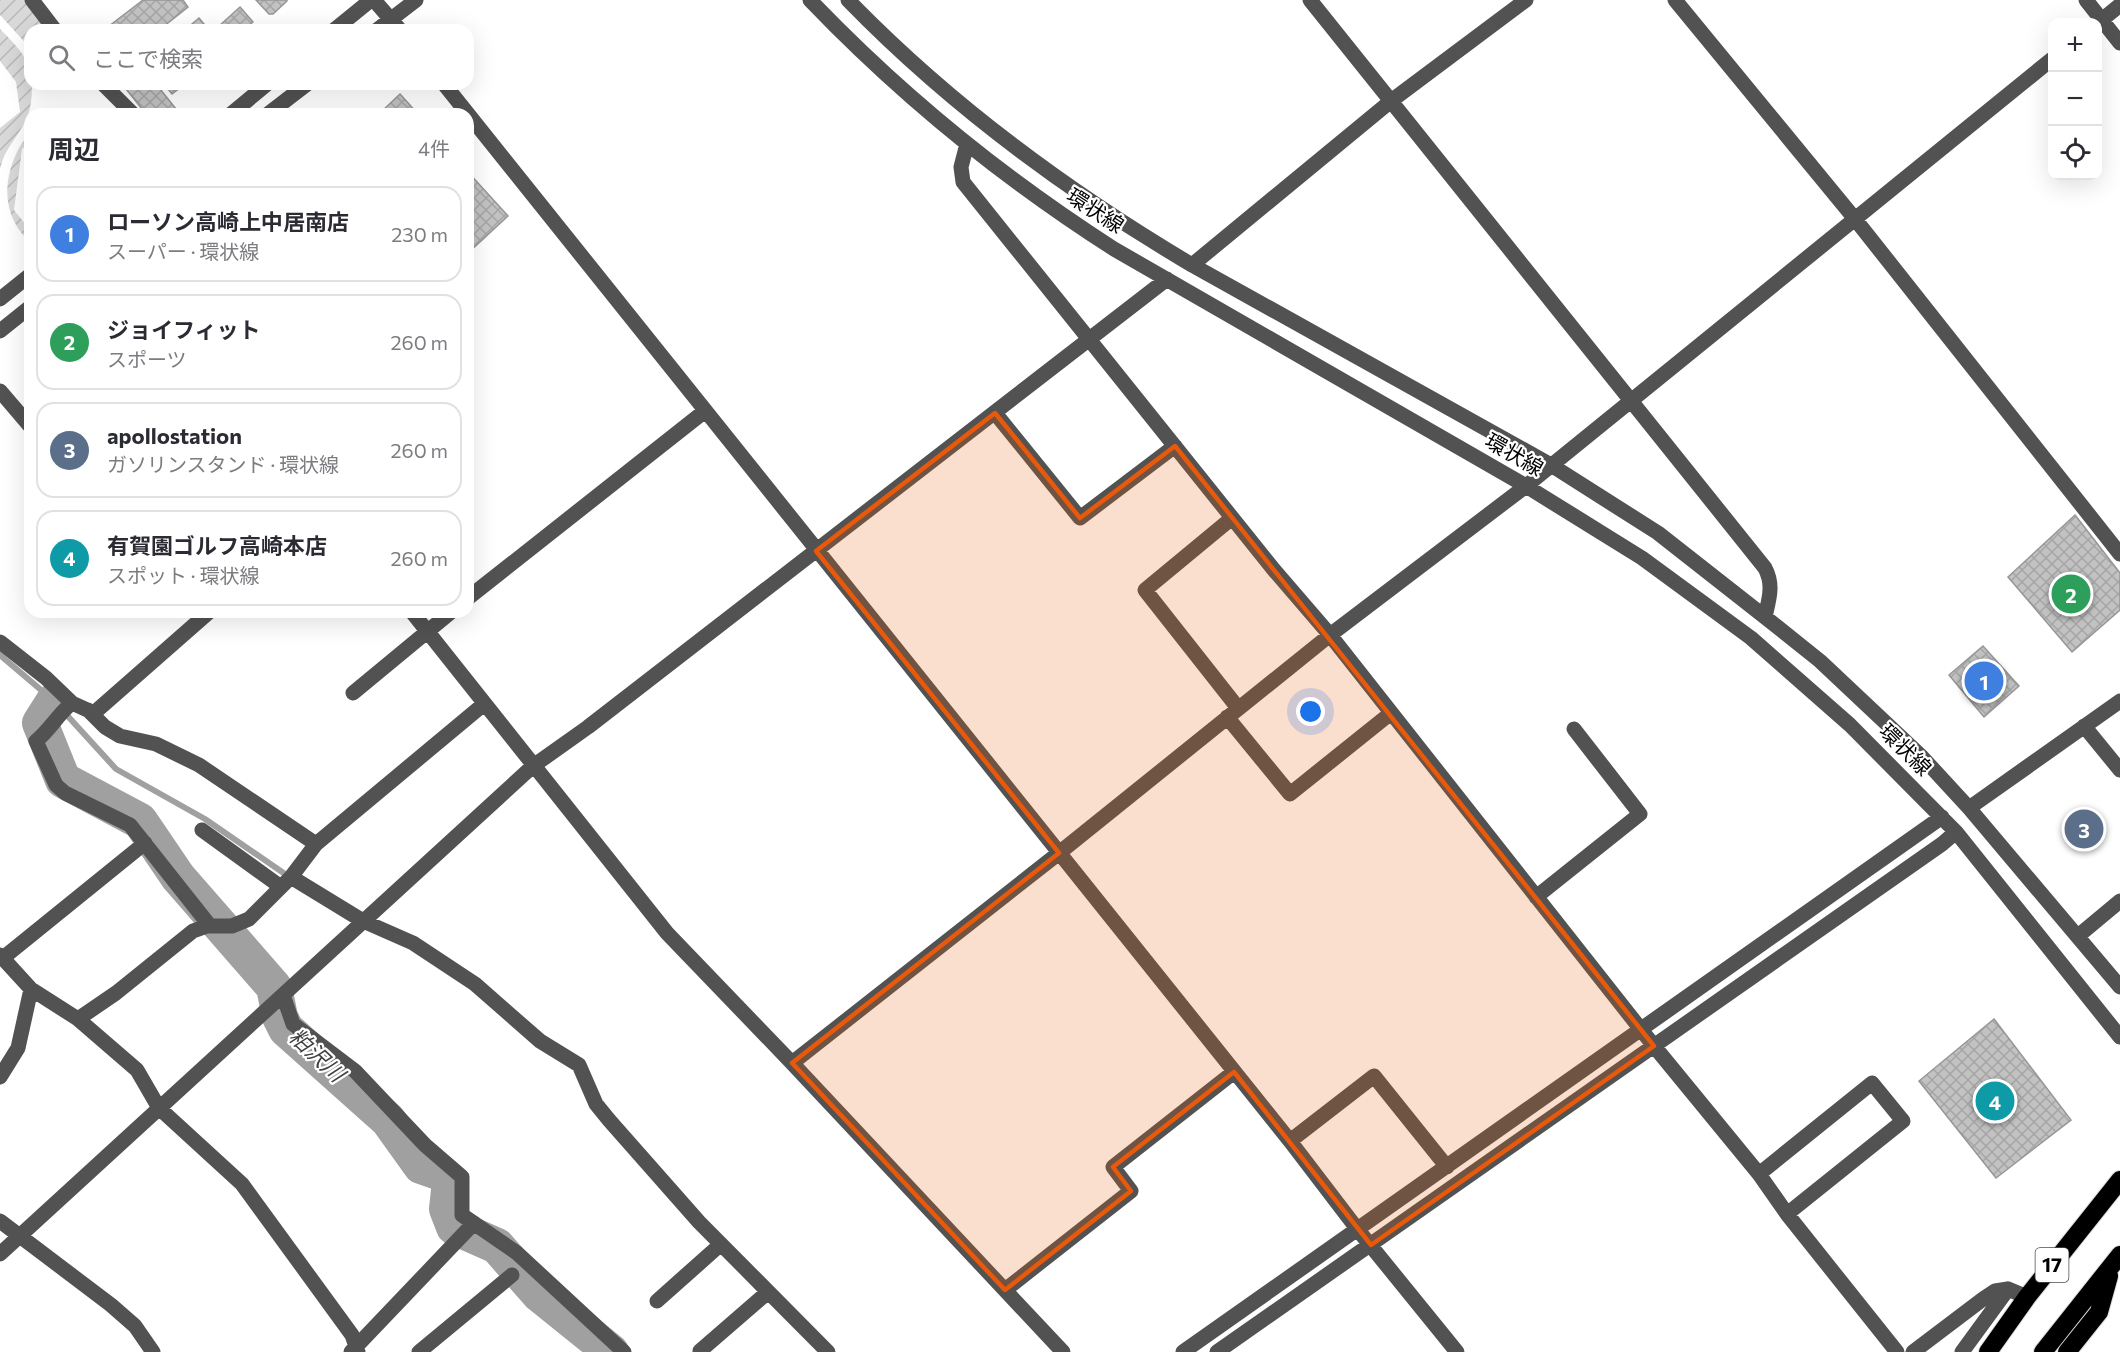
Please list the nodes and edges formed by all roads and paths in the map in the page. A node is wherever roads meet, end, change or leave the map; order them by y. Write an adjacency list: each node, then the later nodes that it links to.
1 (32, 0): 13 (street)
2 (372, 0): 14 (street); 15 (street)
3 (416, 0): 16 (street)
4 (810, 0): 30 (street, 環状線)
5 (848, 0): 32 (street, 環状線)
6 (1310, 0): 24 (street)
7 (1526, 0): 24 (street)
8 (1675, 0): 31 (street)
9 (2086, 0): 11 (street)
10 (2120, 5): 12 (street)
11 (2097, 18)
12 (2102, 19)
13 (50, 24)
14 (342, 24)
15 (394, 24)
16 (396, 24)
17 (2102, 24): 18 (street)
18 (2120, 43)
19 (2048, 62): 31 (street)
20 (109, 90): 25 (street)
21 (260, 90): 26 (street)
22 (299, 90): 27 (street)
23 (449, 90): 28 (street)
24 (1391, 101): 32 (street); 40 (street)
25 (127, 108)
26 (238, 108)
27 (276, 108)
28 (463, 108)
29 (474, 122): 41 (street)
30 (967, 144): 33 (street, 環状線); 38 (street)
31 (1855, 219): 40 (street); 49 (street)
32 (1192, 265): 45 (street, 環状線)
33 (1167, 279): 38 (street); 46 (street, 環状線)
34 (24, 281): 35 (street)
35 (0, 299)
36 (24, 312): 37 (street)
37 (0, 331)
38 (1090, 339): 42 (street); 44 (street)
39 (0, 391): 43 (street)
40 (1632, 400): 45 (street); 51 (street)
41 (705, 411): 48 (street); 50 (street)
42 (995, 413): 44 (street); 48 (street)
43 (24, 419)
44 (1175, 446): 47 (street)
45 (1551, 465): 46 (street); 51 (street, 環状線)
46 (1526, 486): 56 (street); 70 (street, 環状線)
47 (1232, 518): 56 (street); 63 (street)
48 (816, 551): 67 (street); 75 (street)
49 (2120, 554)
50 (474, 593)
51 (1765, 617): 69 (street, 環状線)
52 (202, 618): 62 (street)
53 (417, 618): 55 (street)
54 (443, 618): 55 (street)
55 (427, 631): 58 (street); 61 (street)
56 (1330, 634): 63 (street); 64 (street)
57 (0, 642): 60 (street)
58 (353, 693)
59 (2120, 701): 65 (street)
60 (72, 703): 62 (street); 73 (street)
61 (484, 704): 67 (street); 74 (street)
62 (88, 710): 74 (street)
63 (1232, 713): 64 (street); 75 (street)
64 (1391, 713): 77 (street)
65 (2084, 726): 68 (street); 69 (street)
66 (1574, 729): 77 (street)
67 (533, 766): 79 (street); 90 (street)
68 (2120, 770)
69 (1969, 808): 81 (street, 環状線)
70 (1942, 817): 72 (street, 環状線); 87 (street)
71 (202, 830): 76 (street)
72 (1956, 831): 88 (street, 環状線); 89 (street)
73 (145, 843): 80 (street); 82 (street)
74 (316, 844): 76 (street)
75 (1059, 853): 90 (street); 91 (street)
76 (286, 882): 79 (street); 80 (street)
77 (1536, 897): 87 (street)
78 (2120, 901): 81 (street)
79 (363, 921): 85 (street); 103 (street)
80 (210, 926): 86 (street)
81 (2078, 936): 83 (street, 環状線)
82 (2, 956): 84 (street)
83 (2120, 987)
84 (31, 989): 86 (street); 92 (street)
85 (283, 995): 93 (street); 100 (street)
86 (78, 1019): 93 (street)
87 (1641, 1030): 89 (street); 95 (street)
88 (2120, 1037)
89 (1654, 1046): 96 (street); 104 (street)
90 (792, 1063): 109 (street)
91 (1234, 1072): 94 (street); 109 (street)
92 (0, 1077)
93 (159, 1108): 102 (street); 113 (street)
94 (1290, 1141): 95 (street); 101 (street)
95 (1447, 1167): 101 (street)
96 (1759, 1174): 98 (street); 98 (street)
97 (2120, 1180): 111 (highway, 17)
98 (1787, 1214): 123 (street)
99 (0, 1221): 102 (street)
100 (474, 1223): 113 (street); 117 (street)
101 (1358, 1230): 104 (street); 120 (street)
102 (19, 1236): 105 (street); 115 (street)
103 (721, 1244): 110 (street); 112 (street)
104 (1371, 1245): 121 (street); 122 (street)
105 (0, 1254)
106 (2116, 1260): 127 (highway, 17); 128 (highway)
107 (512, 1275): 116 (street)
108 (2008, 1288): 111 (street); 124 (street); 125 (street)
109 (1005, 1290): 119 (street)
110 (768, 1292): 114 (street); 118 (street)
111 (2027, 1297): 126 (highway, 17)
112 (657, 1301)
113 (355, 1351)
114 (700, 1351)
115 (153, 1352)
116 (419, 1352)
117 (624, 1352)
118 (828, 1352)
119 (1063, 1352)
120 (1183, 1352)
121 (1217, 1352)
122 (1457, 1352)
123 (1897, 1352)
124 (1913, 1352)
125 (1962, 1352)
126 (1988, 1352)
127 (2043, 1352)
128 (2067, 1352)

